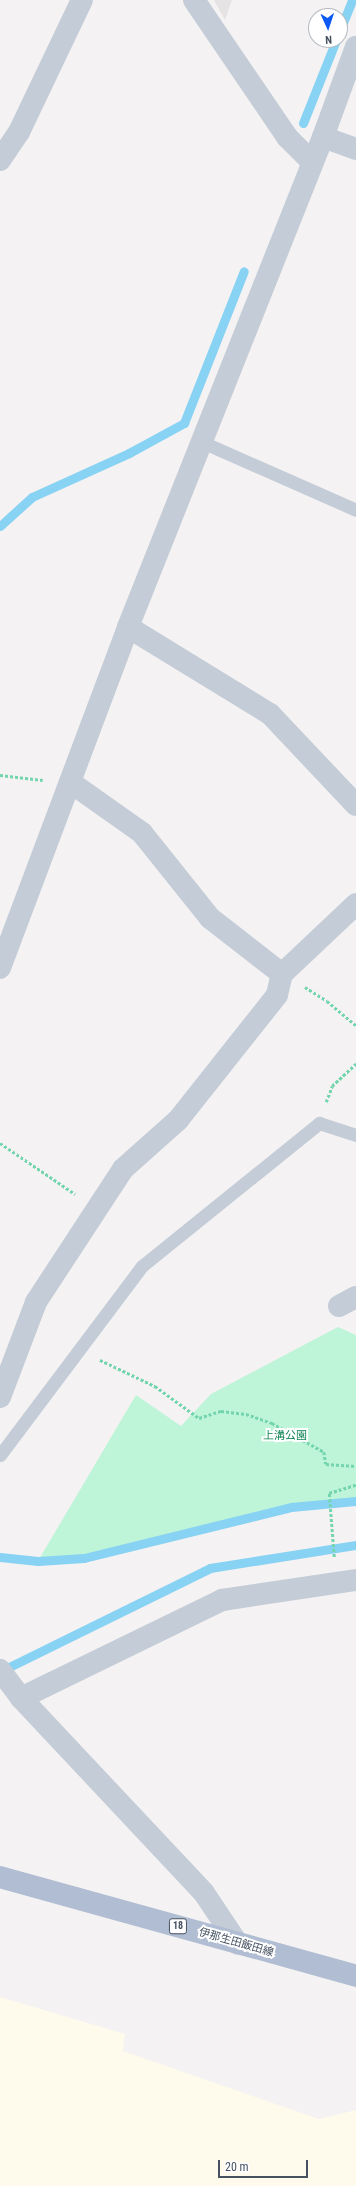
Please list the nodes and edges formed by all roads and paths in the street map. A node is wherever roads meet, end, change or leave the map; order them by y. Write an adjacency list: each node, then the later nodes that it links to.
1 (82, 0): 6 (street)
2 (194, 0): 7 (street)
3 (356, 47): 4 (street)
4 (323, 137): 5 (street); 7 (street)
5 (356, 149)
6 (0, 160)
7 (312, 162): 8 (street)
8 (202, 442): 9 (lane); 10 (street)
9 (356, 510)
10 (128, 627): 12 (street); 13 (street)
11 (0, 775): 12 (path)
12 (70, 782): 15 (street); 16 (street)
13 (356, 805)
14 (356, 904): 16 (street)
15 (0, 968)
16 (282, 974): 17 (path); 22 (street)
17 (356, 1025)
18 (356, 1064): 19 (path)
19 (319, 1122): 20 (lane); 23 (lane)
20 (356, 1135)
21 (0, 1143): 22 (path)
22 (97, 1208): 24 (street)
23 (80, 1350): 25 (lane); 26 (path)
24 (0, 1396)
25 (0, 1455)
26 (356, 1466)
27 (356, 1485): 28 (path)
28 (335, 1562)
29 (356, 1580): 30 (street)
30 (11, 1685): 32 (street)
31 (0, 1877): 32 (main road, 伊那生田飯田線 / 18)
32 (238, 1944): 33 (main road, 伊那生田飯田線 / 18)
33 (356, 1976)

